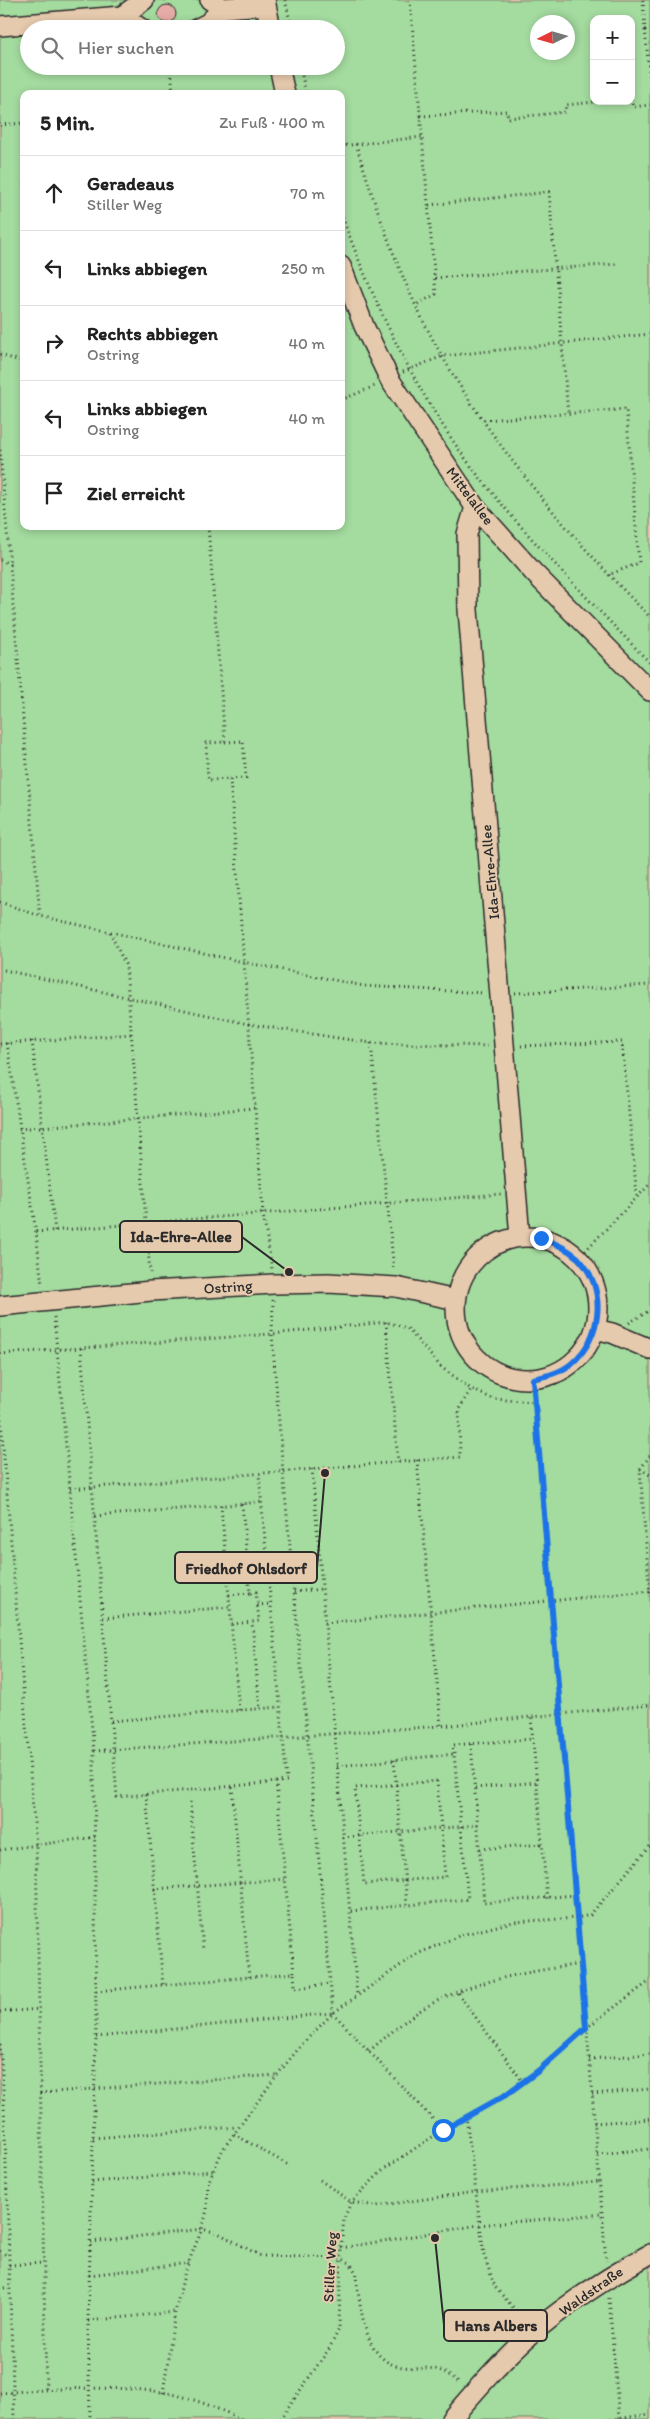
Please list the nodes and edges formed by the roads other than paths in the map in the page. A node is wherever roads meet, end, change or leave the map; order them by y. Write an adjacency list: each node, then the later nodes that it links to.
1 (144, 0): 4 (street)
2 (265, 2): 3 (street); 8 (street)
3 (216, 4): 7 (street)
4 (122, 16): 5 (street); 6 (street)
5 (73, 20)
6 (128, 20)
7 (209, 20)
8 (269, 20)
9 (20, 24): 10 (street)
10 (0, 26)
11 (281, 75): 12 (street)
12 (284, 90)
13 (345, 276): 14 (street, Mittelallee)
14 (475, 507): 15 (street, Mittelallee); 16 (street, Ida-Ehre-Allee)
15 (650, 691)
16 (520, 1237): 17 (street); 19 (street)
17 (456, 1300): 18 (street, Ostring); 19 (street)
18 (0, 1306)
19 (595, 1329): 20 (street)
20 (650, 1349)
21 (650, 2254): 22 (street, Waldstraße)
22 (451, 2419)

